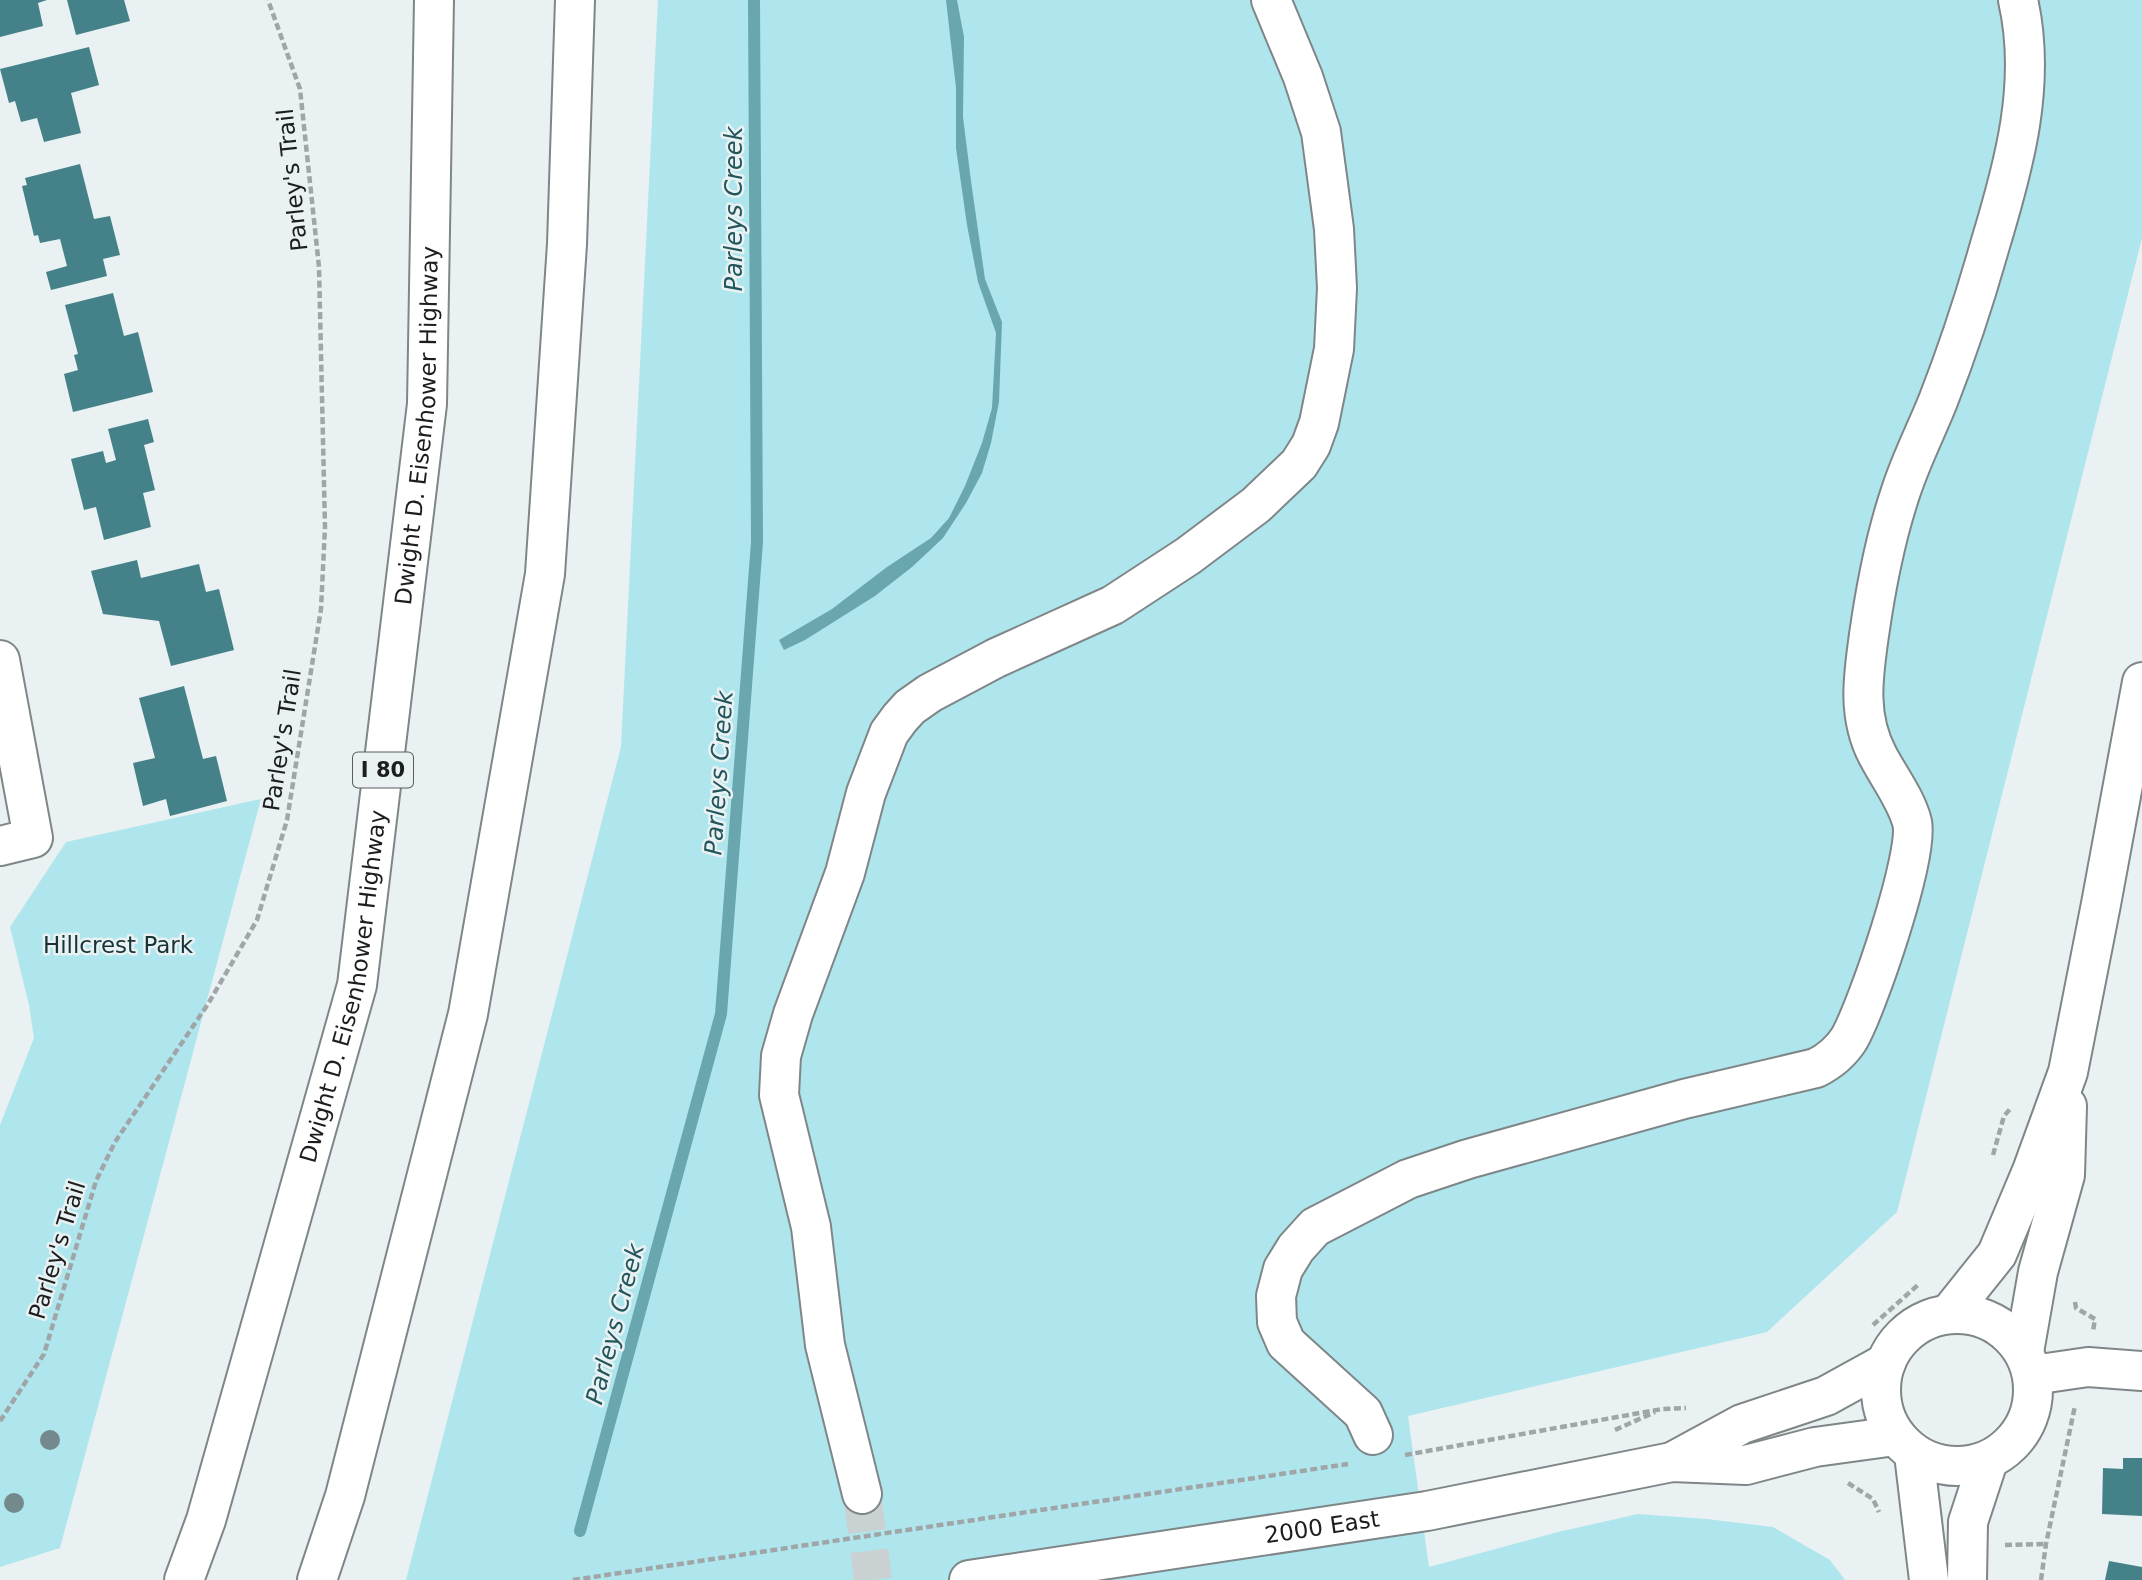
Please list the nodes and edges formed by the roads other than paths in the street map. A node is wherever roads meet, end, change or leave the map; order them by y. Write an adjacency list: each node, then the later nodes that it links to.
1 (434, 0): 18 (main road, Dwight D. Eisenhower Highway / I 80)
2 (575, 0): 19 (main road)
3 (1271, 0): 17 (main road)
4 (2018, 0): 13 (main road)
5 (0, 660): 7 (main road)
6 (2142, 682): 8 (main road)
7 (17, 842)
8 (2068, 1072): 9 (main road); 11 (main road)
9 (1949, 1314): 10 (main road); 11 (main road)
10 (1886, 1363): 14 (main road); 16 (main road, 2000 East)
11 (2029, 1364): 12 (main road); 15 (main road)
12 (2142, 1371)
13 (1388, 1445)
14 (1905, 1445): 15 (main road); 16 (main road, 2000 East); 21 (main road)
15 (1988, 1461): 22 (main road)
16 (1672, 1462): 20 (main road, 2000 East)
17 (862, 1494)
18 (184, 1580)
19 (317, 1580)
20 (969, 1580)
21 (1929, 1580)
22 (1967, 1580)

